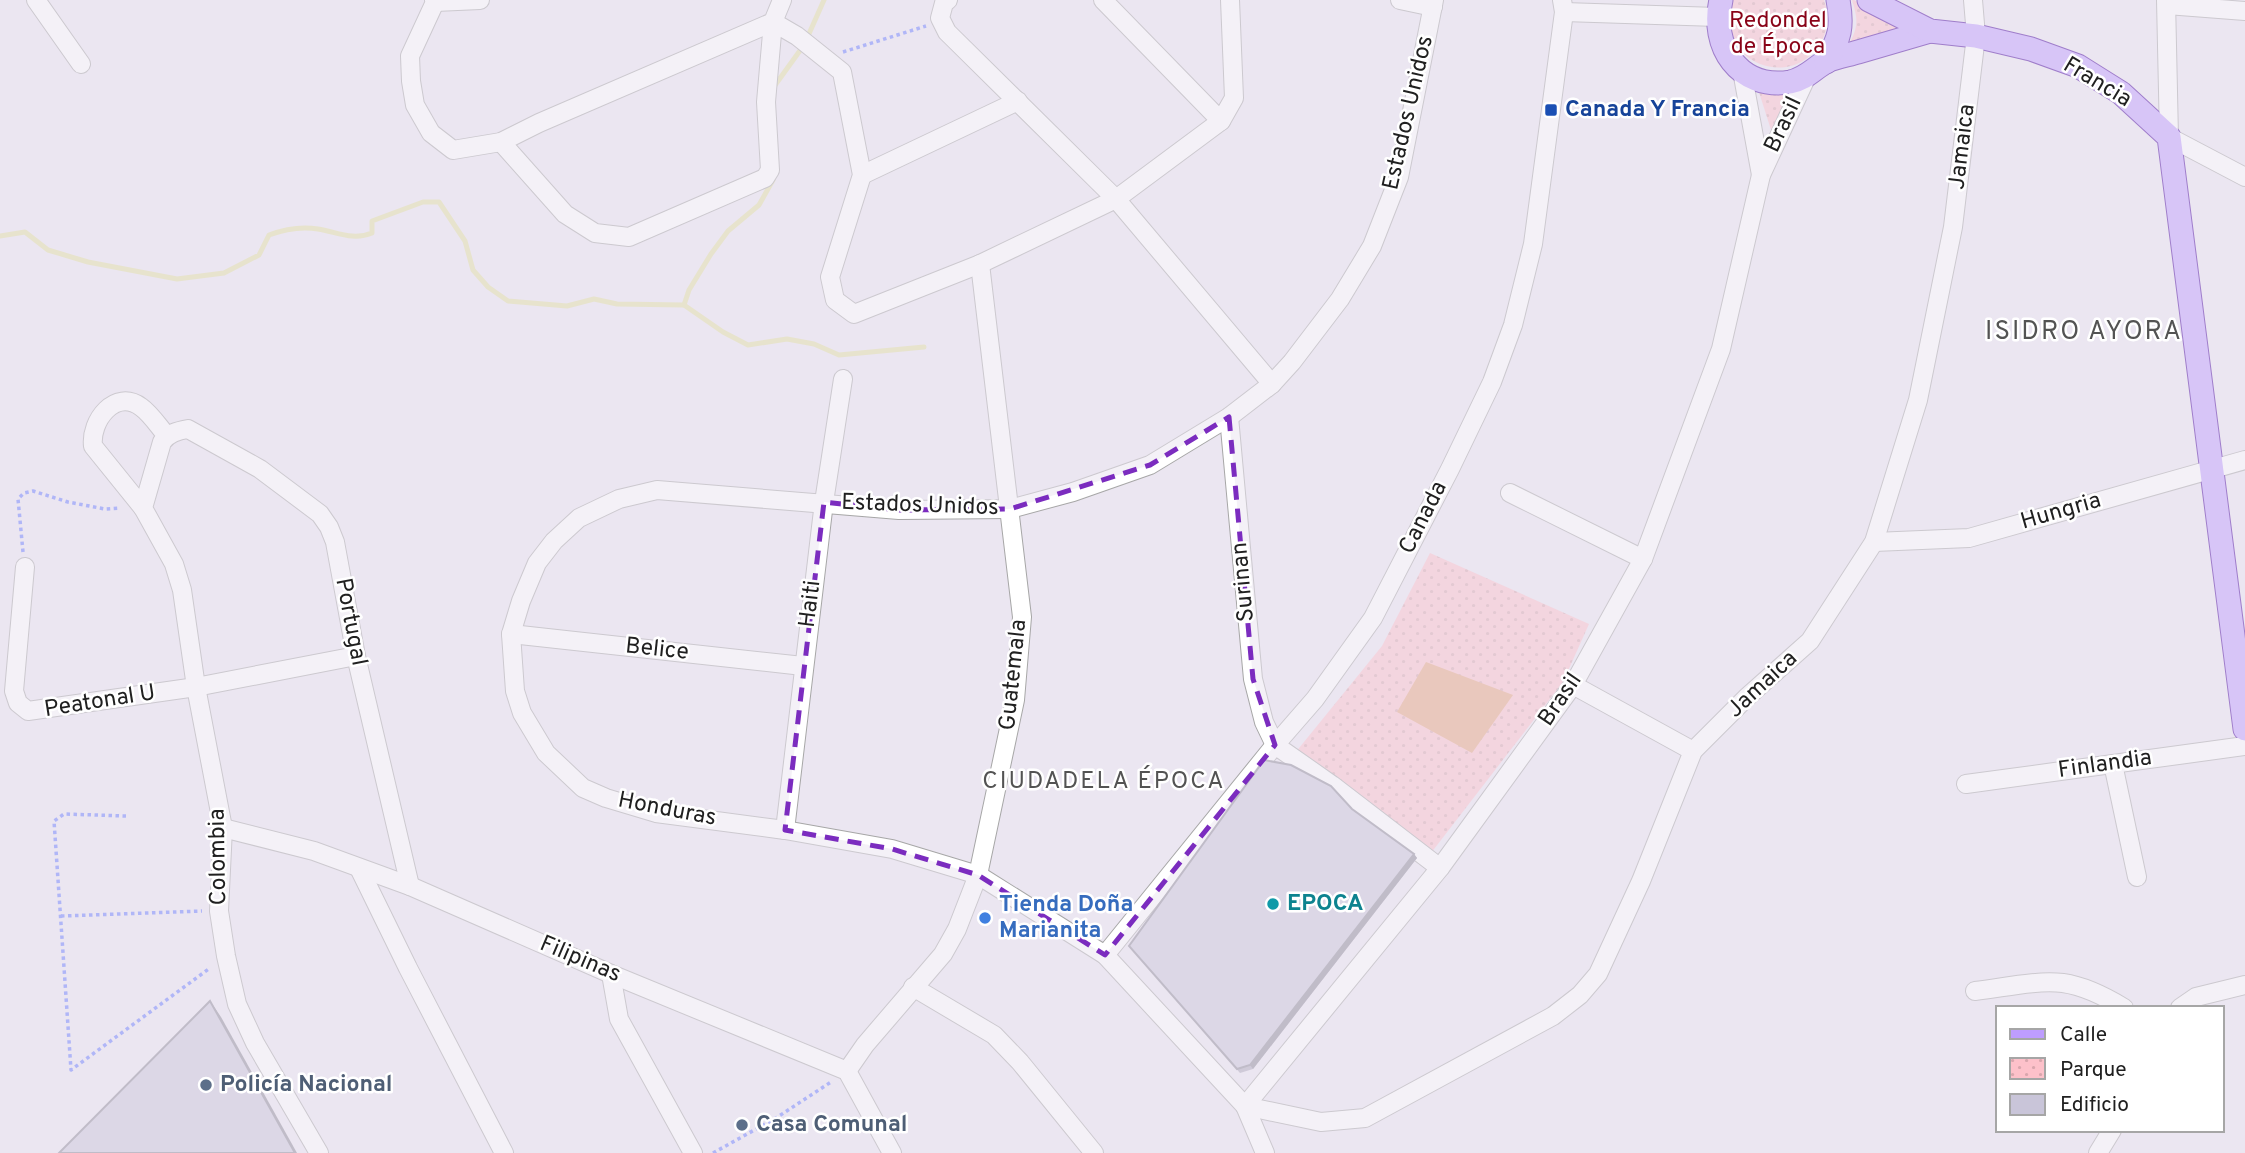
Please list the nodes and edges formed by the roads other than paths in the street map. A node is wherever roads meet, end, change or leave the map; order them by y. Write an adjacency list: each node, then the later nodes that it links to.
1 (36, 0): 21 (street)
2 (480, 0): 11 (street)
3 (782, 0): 17 (street)
4 (948, 0): 24 (street)
5 (1103, 0): 25 (street)
6 (1230, 0): 25 (street)
7 (1400, 0): 13 (street)
8 (1838, 0): 20 (main road)
9 (1869, 0): 18 (main road, Francia)
10 (1973, 0): 19 (street, Jamaica)
11 (434, 1): 27 (street)
12 (2166, 3): 16 (street); 26 (street)
13 (1433, 4): 34 (street, Estados Unidos)
14 (1563, 6): 15 (street); 53 (street, Canada)
15 (1719, 8): 22 (main road)
16 (2245, 11)
17 (773, 22): 27 (street); 27 (street); 29 (street)
18 (1930, 31): 19 (main road, Francia); 20 (main road, Francia)
19 (1976, 36): 26 (main road, Francia); 44 (street, Jamaica)
20 (1826, 62): 23 (main road)
21 (81, 64)
22 (1742, 71): 23 (main road); 28 (street, Brasil)
23 (1807, 76): 28 (street, Brasil)
24 (1018, 101): 29 (street); 31 (street)
25 (1221, 121): 31 (street)
26 (2169, 136): 30 (street, Francia); 38 (main road)
27 (501, 142)
28 (1761, 174): 45 (street, Brasil)
29 (862, 175): 32 (street)
30 (2245, 177)
31 (1116, 200): 32 (street); 34 (street)
32 (980, 264): 42 (street, Guatemala)
33 (843, 379): 40 (street, Haiti)
34 (1272, 384): 35 (street, Estados Unidos)
35 (1229, 416): 42 (street, Estados Unidos); 53 (street, Surinan)
36 (167, 436): 41 (street); 41 (street, Colombia); 48 (street, Portugal)
37 (2245, 460): 38 (street, Hungria)
38 (2211, 470): 44 (street, Hungria); 52 (main road)
39 (1510, 493): 45 (street)
40 (824, 502): 42 (street, Estados Unidos); 43 (street, Estados Unidos); 49 (street, Haiti)
41 (143, 508): 51 (street, Colombia)
42 (1010, 509): 62 (street, Guatemala)
43 (579, 518): 47 (street, Honduras)
44 (1874, 542): 55 (street, Jamaica)
45 (1643, 559): 50 (street, Brasil)
46 (25, 567): 51 (street, Peatonal U)
47 (511, 634): 49 (street, Belice); 59 (street, Honduras)
48 (356, 656): 51 (street); 64 (street, Portugal)
49 (803, 666): 59 (street, Haiti)
50 (1573, 685): 55 (street); 60 (street, Brasil)
51 (196, 687): 58 (street, Colombia)
52 (2245, 729)
53 (1275, 745): 60 (street); 65 (street, Canada)
54 (2245, 746): 56 (street, Finlandia)
55 (1693, 751): 73 (street, Jamaica)
56 (2113, 764): 57 (street, Finlandia); 63 (street)
57 (1966, 785)
58 (223, 828): 61 (street, Filipinas); 75 (street, Colombia)
59 (785, 830): 62 (street, Honduras)
60 (1440, 867): 73 (street, Brasil)
61 (359, 868): 64 (street, Filipinas); 76 (street)
62 (978, 875): 65 (street, Honduras); 68 (street, Guatemala)
63 (2137, 877)
64 (410, 886): 66 (street, Filipinas)
65 (1105, 954): 73 (street, Honduras)
66 (611, 974): 72 (street, Filipinas); 77 (street)
67 (2245, 985): 71 (street)
68 (913, 987): 72 (street, Guatemala); 79 (street)
69 (1975, 991): 70 (street)
70 (2121, 1006)
71 (2183, 1006)
72 (847, 1071): 78 (street)
73 (1245, 1106): 80 (street)
74 (2111, 1132): 81 (street)
75 (319, 1153)
76 (505, 1153)
77 (693, 1153)
78 (892, 1153)
79 (1094, 1153)
80 (1265, 1153)
81 (2098, 1153)

